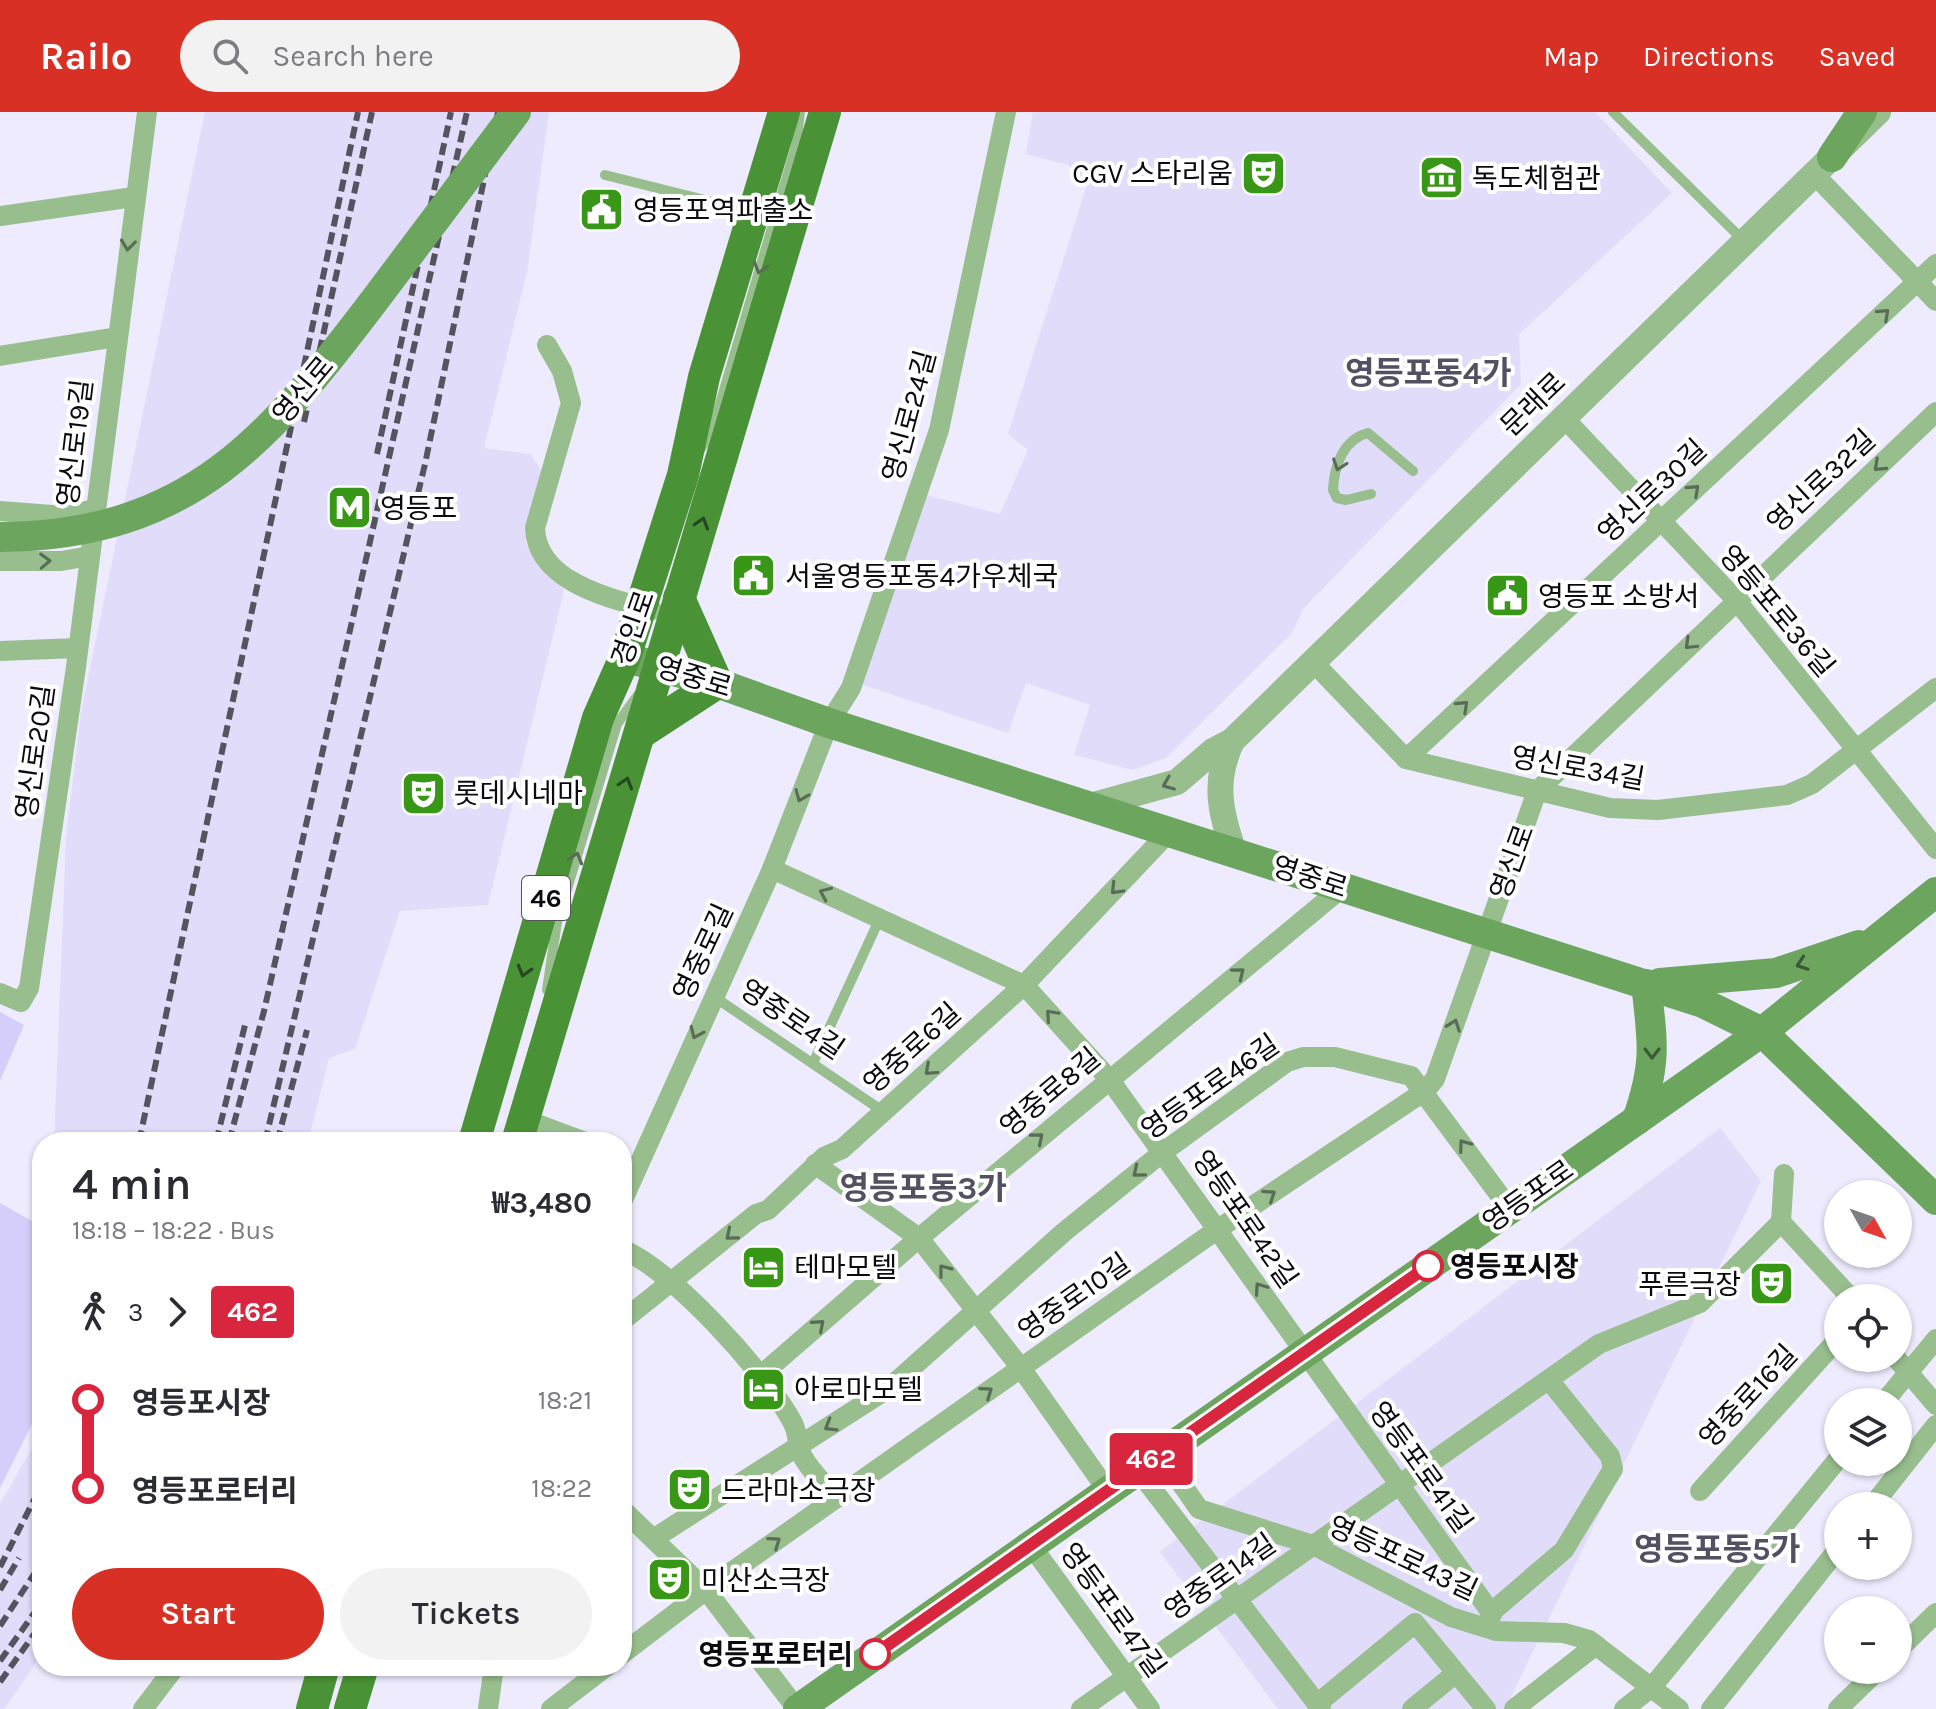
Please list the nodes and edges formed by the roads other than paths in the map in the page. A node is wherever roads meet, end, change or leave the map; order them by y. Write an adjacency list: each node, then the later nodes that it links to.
1 (147, 112): 12 (street, 영신로19길)
2 (516, 112): 30 (main road, 영신로, bridge)
3 (784, 112): 25 (main road, 경인로 / 46)
4 (800, 112): 25 (lane, one-way to 25)
5 (825, 112): 35 (main road, 경인로 / 46, one-way to 5)
6 (1006, 112): 43 (street, 영신로24길)
7 (1613, 112): 15 (lane)
8 (1862, 112): 10 (main road)
9 (1878, 112): 10 (street, 문래로)
10 (1823, 165): 15 (street, 문래로); 17 (street)
11 (605, 175): 13 (lane)
12 (134, 197): 14 (street); 19 (street, 영신로19길, one-way to 19)
13 (733, 207)
14 (0, 216)
15 (1744, 241): 23 (street, 문래로)
16 (1936, 264): 17 (street, 영신로30길)
17 (1918, 282): 18 (street); 29 (street, 영신로30길, one-way to 17)
18 (1936, 301)
19 (117, 337): 21 (street, 영신로19길); 27 (street, 영신로19길)
20 (547, 345): 34 (street)
21 (0, 356)
22 (1936, 412): 33 (street, 영신로32길, one-way to 33)
23 (1564, 418): 29 (street, 영등포로36길); 39 (street, 문래로)
24 (1413, 471): 26 (lane, one-way to 26)
25 (683, 475): 34 (main road, 경인로 / 46)
26 (1371, 494)
27 (95, 509): 28 (street); 31 (street, 영신로19길)
28 (0, 511)
29 (1661, 520): 33 (street, 영등포로36길); 47 (street, 영신로30길, one-way to 29)
30 (0, 537)
31 (90, 556): 32 (street, one-way to 31); 36 (street, 영신로20길)
32 (0, 561)
33 (1736, 600): 46 (street, 영등포로36길); 48 (street, 영신로32길, one-way to 48)
34 (640, 607): 35 (street); 38 (main road, 경인로 / 46)
35 (677, 607): 40 (main road, 경인로 / 46); 41 (main road)
36 (78, 648): 37 (street); 61 (street, 영신로20길)
37 (0, 651)
38 (625, 657): 40 (main road, 영중로); 71 (main road, 경인로 / 46, one-way to 71)
39 (1314, 663): 45 (street, 문래로); 47 (street)
40 (660, 666): 41 (main road, 영중로); 44 (main road, 경인로 / 46); 65 (lane, one-way to 40)
41 (717, 683): 43 (main road, 영중로); 44 (main road)
42 (1936, 688): 46 (street, 영신로34길)
43 (829, 723): 49 (main road, 영중로); 53 (street, 영중로길, one-way to 53)
44 (642, 732): 65 (main road, 경인로 / 46, one-way to 44)
45 (1232, 741): 49 (street, 문래로, one-way to 49); 52 (street, 문래로)
46 (1856, 751): 48 (street, 영신로34길); 51 (street, 영등포로36길)
47 (1406, 759): 48 (street, 영신로34길)
48 (1537, 791): 57 (street, 영신로)
49 (1090, 806): 50 (main road, 영중로)
50 (1169, 832): 52 (main road, 영중로); 60 (street, 영중로6길, one-way to 60)
51 (1936, 849)
52 (1234, 852): 54 (main road, 영중로)
53 (772, 869): 56 (street, 영등포로42길, one-way to 53); 62 (street, 영중로길)
54 (1343, 887): 57 (main road, 영중로); 66 (street, 영중로8길, one-way to 54)
55 (1936, 892): 58 (main road, 영등포로)
56 (880, 918): 60 (street, 영등포로42길); 64 (lane)
57 (1486, 934): 59 (main road, 영중로); 67 (street, 영중로10길, one-way to 57)
58 (1876, 939): 59 (main road, one-way to 59); 63 (main road, 영등포로)
59 (1646, 984): 63 (main road, 영중로); 69 (main road, one-way to 69)
60 (1024, 985): 66 (street, 영등포로42길, one-way to 60); 68 (street, 영중로6길, one-way to 68)
61 (0, 993)
62 (713, 995): 64 (lane, 영중로4길); 73 (street, 영중로길, one-way to 73)
63 (1762, 1032): 69 (main road, 영등포로); 76 (main road, 영중로)
64 (814, 1061): 68 (lane, 영중로4길)
65 (536, 1071): 70 (main road, 경인로 / 46)
66 (1110, 1080): 72 (street, 영등포로42길); 80 (street, 영중로8길, one-way to 66)
67 (1425, 1091): 72 (street, 영등포로46길); 77 (street, 영등포로46길, one-way to 67); 79 (street, 영중로10길, one-way to 67)
68 (884, 1112): 74 (street, 영중로6길)
69 (1637, 1120): 77 (main road, 영등포로)
70 (520, 1130)
71 (477, 1132)
72 (1163, 1152): 79 (street, 영등포로42길); 84 (street, 영등포로46길, one-way to 84)
73 (632, 1156)
74 (815, 1164): 80 (street); 82 (street, 영중로6길, one-way to 82)
75 (1784, 1174): 78 (street)
76 (1936, 1200)
77 (1510, 1209): 87 (main road, 영등포로)
78 (1781, 1222): 83 (street); 93 (street, 영중로14길)
79 (1218, 1229): 87 (street, 영등포로42길, one-way to 79); 90 (street, 영중로10길)
80 (919, 1238): 84 (street, one-way to 80); 92 (street, 영중로8길, one-way to 80)
81 (632, 1256): 82 (street)
82 (674, 1283): 85 (street, 영중로6길); 92 (street)
83 (1838, 1284)
84 (978, 1313): 90 (street); 96 (street, 영등포로46길, one-way to 96)
85 (632, 1314)
86 (1936, 1339): 89 (street)
87 (1305, 1352): 97 (main road, 영등포로); 99 (street, 영등포로41길)
88 (1824, 1354): 101 (street, 영중로16길)
89 (1912, 1358)
90 (1021, 1368): 100 (street); 103 (street, 영중로10길, one-way to 90)
91 (1907, 1372): 94 (street)
92 (760, 1376): 96 (street)
93 (1549, 1380): 99 (street, 영중로14길); 112 (street)
94 (1936, 1405)
95 (1936, 1425): 102 (street)
96 (800, 1444): 103 (street); 105 (street, 영등포로46길)
97 (1149, 1461): 100 (main road, 영등포로); 107 (street, 영등포로43길); 110 (street)
98 (1824, 1476): 124 (street)
99 (1399, 1486): 107 (street, 영중로14길); 112 (street, 영등포로41길)
100 (1107, 1490): 106 (main road, 영등포로)
101 (1700, 1491)
102 (1883, 1492)
103 (836, 1498): 109 (street, 영중로10길, one-way to 103)
104 (632, 1519): 105 (street)
105 (653, 1539): 109 (street)
106 (1030, 1544): 122 (street, 영등포로47길); 131 (main road, 영등포로)
107 (1313, 1545): 110 (street, 영중로14길); 112 (street, 영등포로43길)
108 (1824, 1567): 139 (street)
109 (706, 1590): 115 (street, 영중로10길); 131 (street)
110 (1237, 1599): 122 (street, 영중로14길); 125 (street)
111 (1936, 1613): 113 (street)
112 (1488, 1621): 114 (street, 영등포로43길)
113 (1912, 1636)
114 (1596, 1645): 124 (street, 영등포로43길); 136 (street)
115 (632, 1646)
116 (1456, 1673): 125 (street); 134 (street); 135 (street)
117 (168, 1676): 126 (street)
118 (321, 1676): 127 (main road)
119 (360, 1676): 128 (main road)
120 (493, 1676): 129 (street)
121 (594, 1676): 130 (street)
122 (1126, 1677): 132 (street, 영중로14길); 133 (street, 영등포로47길)
123 (1864, 1684): 140 (street)
124 (1652, 1687): 137 (street); 138 (street, 영등포로43길)
125 (1319, 1707)
126 (143, 1709)
127 (312, 1709)
128 (350, 1709)
129 (488, 1709)
130 (551, 1709)
131 (797, 1709)
132 (1081, 1709)
133 (1150, 1709)
134 (1412, 1709)
135 (1486, 1709)
136 (1514, 1709)
137 (1624, 1709)
138 (1679, 1709)
139 (1711, 1709)
140 (1838, 1709)

